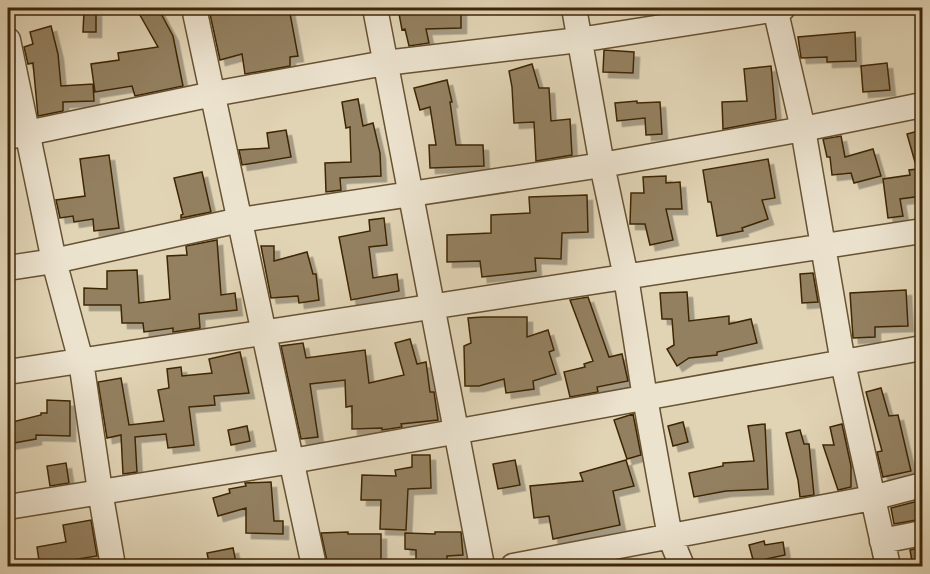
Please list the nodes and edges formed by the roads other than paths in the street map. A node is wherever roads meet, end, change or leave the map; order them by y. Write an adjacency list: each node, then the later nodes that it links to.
1 (194, 8): 8 (street)
2 (375, 8): 7 (street)
3 (574, 8): 6 (street)
4 (777, 8): 6 (street); 10 (street)
5 (8, 40): 11 (street)
6 (579, 40): 7 (street); 12 (street)
7 (385, 63): 8 (street); 13 (street)
8 (213, 94): 11 (street); 14 (street)
9 (922, 105): 10 (street)
10 (803, 129): 12 (street); 16 (street)
11 (18, 135): 17 (street)
12 (602, 165): 13 (street); 19 (street)
13 (410, 194): 14 (street); 20 (street)
14 (240, 220): 17 (street); 21 (street)
15 (922, 231): 16 (street)
16 (823, 246): 19 (street); 24 (street)
17 (54, 261): 18 (street); 23 (street)
18 (8, 268)
19 (626, 277): 20 (street); 26 (street)
20 (432, 306): 21 (street); 27 (street)
21 (263, 333): 23 (street); 28 (street)
22 (922, 348): 24 (street)
23 (81, 361): 25 (street); 30 (street)
24 (843, 363): 26 (street); 31 (street)
25 (8, 372)
26 (645, 398): 27 (street); 34 (street)
27 (456, 431): 28 (street); 38 (street)
28 (291, 460): 30 (street); 37 (street)
29 (922, 485): 31 (street)
30 (100, 491): 32 (street); 36 (street)
31 (872, 498): 34 (street); 35 (street)
32 (8, 507)
33 (922, 533): 35 (street)
34 (670, 537): 39 (street); 40 (street)
35 (882, 542): 41 (street)
36 (113, 567)
37 (314, 567)
38 (482, 567)
39 (513, 567)
40 (682, 567)
41 (888, 567)

